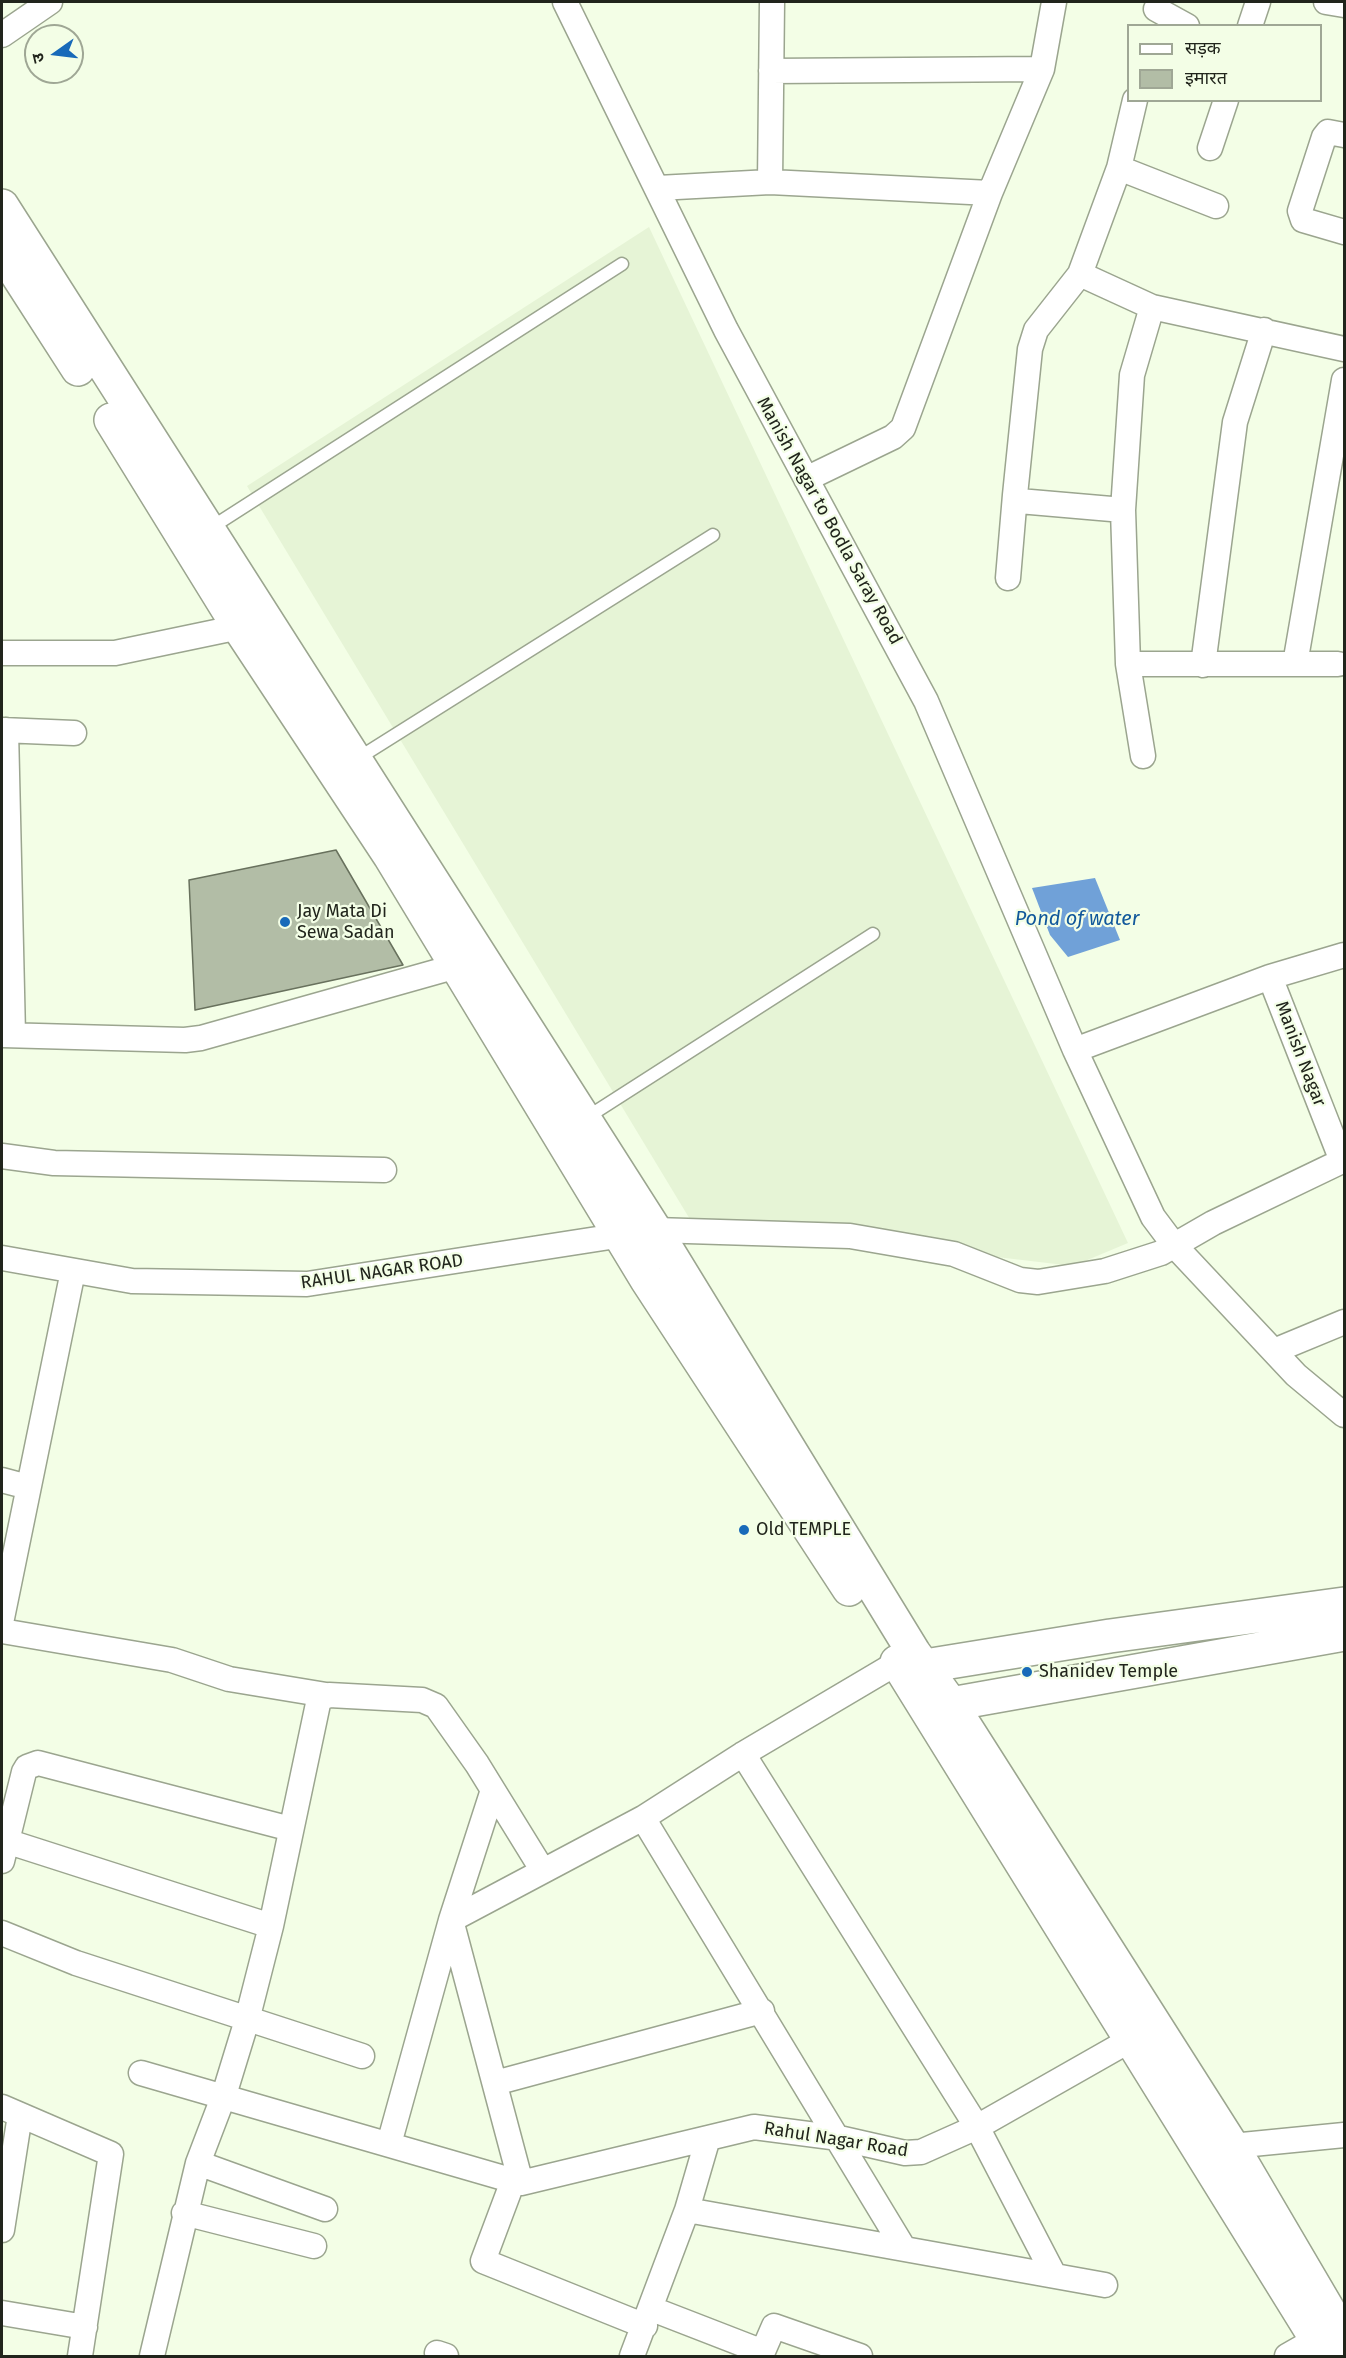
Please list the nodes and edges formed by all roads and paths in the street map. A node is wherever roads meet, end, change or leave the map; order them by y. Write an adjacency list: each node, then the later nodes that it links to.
1 (51, 2): 11 (street)
2 (565, 2): 20 (street, Manish Nagar to Bodla Saray Road)
3 (772, 2): 13 (street)
4 (1054, 2): 12 (street)
5 (1258, 2): 10 (street)
6 (1326, 2): 7 (street)
7 (1344, 5)
8 (1155, 12): 9 (street)
9 (1182, 24)
10 (1251, 24)
11 (2, 35)
12 (1042, 69): 13 (street); 21 (street)
13 (771, 70): 19 (street)
14 (1135, 102): 18 (street)
15 (1225, 102): 17 (street)
16 (1344, 135): 24 (street)
17 (1210, 148)
18 (1119, 168): 22 (street); 27 (street)
19 (770, 182): 20 (street); 21 (street)
20 (658, 188): 32 (street, Manish Nagar to Bodla Saray Road)
21 (990, 193): 32 (street)
22 (1216, 206)
23 (2, 207): 35 (main road)
24 (1344, 232)
25 (2, 251): 38 (main road)
26 (622, 264): 35 (lane)
27 (1080, 274): 28 (street); 33 (street)
28 (1152, 307): 29 (street); 34 (street)
29 (1264, 330): 30 (street); 43 (street)
30 (1344, 349)
31 (1344, 380): 41 (street)
32 (806, 479): 53 (street, Manish Nagar to Bodla Saray Road)
33 (1015, 495): 34 (street); 37 (street)
34 (1123, 510): 40 (street)
35 (208, 529): 38 (main road)
36 (712, 534): 47 (lane)
37 (1008, 578)
38 (253, 624): 39 (street); 47 (main road); 50 (main road)
39 (2, 653)
40 (1128, 664): 43 (street); 46 (street)
41 (1295, 664): 42 (street); 43 (street)
42 (1338, 664)
43 (1203, 665)
44 (4, 730): 45 (street); 52 (street)
45 (74, 733)
46 (1143, 756)
47 (356, 760): 54 (main road)
48 (873, 934): 54 (lane)
49 (1344, 955): 51 (street)
50 (457, 966): 52 (street); 59 (main road)
51 (1270, 977): 53 (street); 56 (street, Manish Nagar)
52 (7, 1035)
53 (1075, 1050): 60 (street, Manish Nagar to Bodla Saray Road)
54 (585, 1119): 58 (main road)
55 (2, 1156): 57 (street)
56 (1343, 1161): 60 (street, RAHUL NAGAR ROAD)
57 (384, 1170)
58 (655, 1230): 59 (street, RAHUL NAGAR ROAD); 60 (street, RAHUL NAGAR ROAD); 73 (main road)
59 (622, 1237): 62 (street, RAHUL NAGAR ROAD); 73 (main road)
60 (1167, 1249): 64 (street, Manish Nagar to Bodla Saray Road)
61 (2, 1258): 62 (street, RAHUL NAGAR ROAD)
62 (73, 1271): 67 (street)
63 (1344, 1322): 64 (street)
64 (1274, 1351): 65 (street, Manish Nagar to Bodla Saray Road)
65 (1344, 1415)
66 (2, 1480): 67 (street)
67 (28, 1487): 68 (street)
68 (6, 1576): 70 (street)
69 (1344, 1604): 73 (main road)
70 (2, 1618)
71 (2, 1631): 74 (street)
72 (1344, 1634): 75 (main road)
73 (912, 1661): 75 (main road); 76 (street); 87 (main road)
74 (326, 1695): 77 (street); 79 (street)
75 (951, 1704): 87 (main road)
76 (743, 1754): 78 (street); 93 (street)
77 (494, 1790): 81 (street); 82 (street)
78 (643, 1818): 81 (street); 85 (street)
79 (291, 1829): 80 (street); 83 (street)
80 (4, 1851): 83 (street)
81 (543, 1872): 82 (street)
82 (451, 1920): 90 (street); 97 (street)
83 (271, 1926): 86 (street)
84 (2, 1932): 86 (street)
85 (762, 2011): 90 (street); 95 (street)
86 (248, 2020): 88 (street); 91 (street)
87 (1143, 2033): 93 (street, Rahul Nagar Road); 98 (main road); 112 (main road)
88 (362, 2056)
89 (141, 2073): 91 (street, Rahul Nagar Road)
90 (495, 2083): 100 (street)
91 (224, 2095): 97 (street, Rahul Nagar Road); 99 (street)
92 (11, 2111): 104 (street); 111 (street)
93 (977, 2127): 95 (street, Rahul Nagar Road); 107 (street)
94 (1344, 2135): 98 (street)
95 (839, 2138): 96 (street, Rahul Nagar Road); 106 (street)
96 (708, 2139): 100 (street, Rahul Nagar Road); 102 (street)
97 (390, 2144): 100 (street, Rahul Nagar Road)
98 (1232, 2146): 112 (main road)
99 (198, 2163): 101 (street); 103 (street)
100 (517, 2182): 110 (street)
101 (325, 2209)
102 (687, 2210): 106 (street); 110 (street)
103 (184, 2213): 105 (street); 115 (street)
104 (2, 2230)
105 (314, 2246)
106 (903, 2247): 107 (street)
107 (1054, 2275): 108 (street)
108 (1106, 2285)
109 (2, 2313): 111 (street)
110 (649, 2317): 113 (street); 116 (street)
111 (85, 2327): 114 (street)
112 (1332, 2340): 118 (street)
113 (762, 2354): 117 (street)
114 (80, 2356)
115 (152, 2356)
116 (632, 2356)
117 (860, 2356)
118 (1287, 2356)

